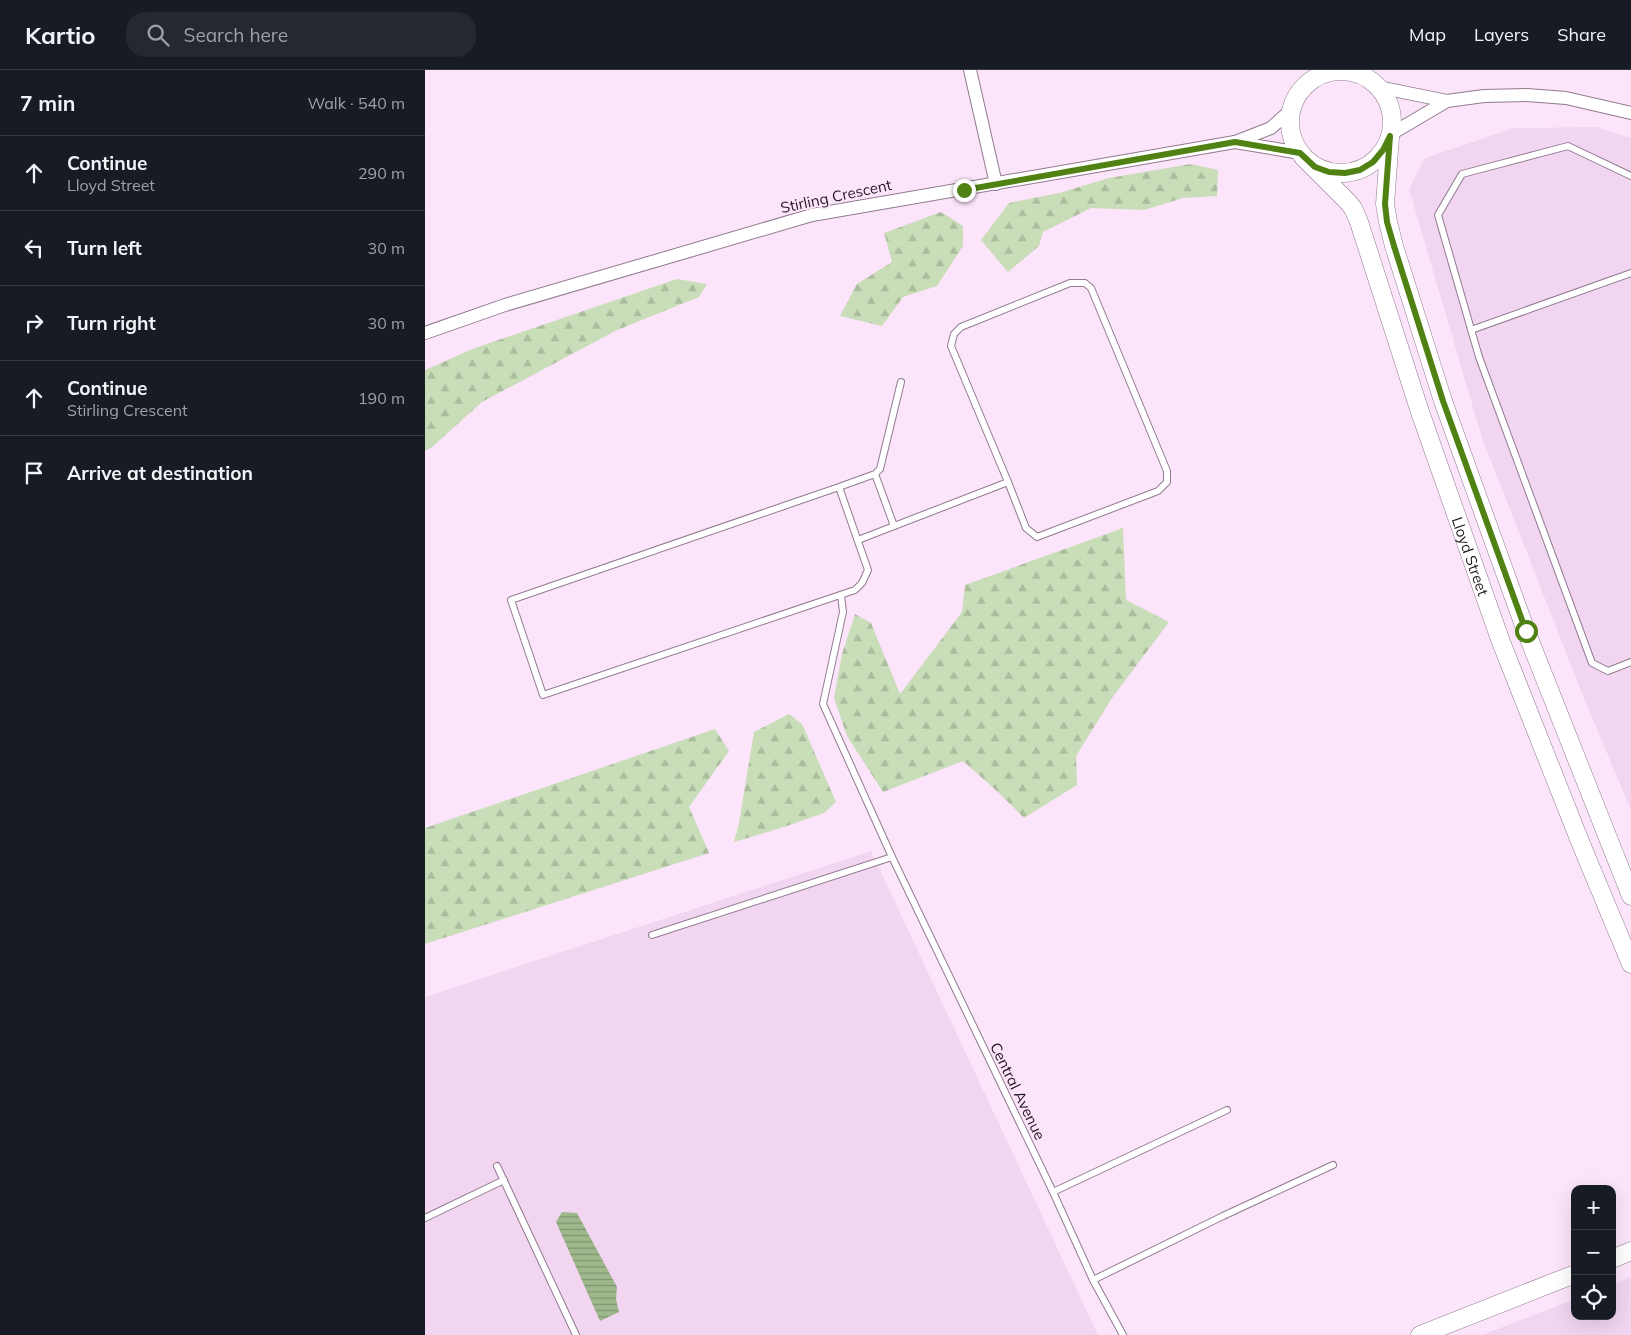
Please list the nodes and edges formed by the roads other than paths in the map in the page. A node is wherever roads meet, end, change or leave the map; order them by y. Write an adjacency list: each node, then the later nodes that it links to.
1 (970, 70): 10 (street)
2 (1378, 86): 3 (street); 4 (main road); 6 (main road)
3 (1447, 101): 5 (street); 6 (street)
4 (1292, 109): 7 (street, Stirling Crescent); 8 (main road)
5 (1631, 113)
6 (1390, 135): 8 (main road); 23 (main road, Lloyd Street)
7 (1235, 142): 8 (street, Stirling Crescent); 10 (street, Stirling Crescent)
8 (1302, 155): 25 (main road, Lloyd Street)
9 (1631, 176): 12 (lane)
10 (996, 184): 13 (street, Stirling Crescent)
11 (1631, 273): 12 (lane)
12 (1471, 330): 21 (lane)
13 (425, 333)
14 (901, 382): 15 (lane)
15 (875, 474): 17 (lane); 18 (lane)
16 (1008, 482): 16 (lane); 18 (lane)
17 (839, 487): 19 (lane); 20 (lane)
18 (893, 526): 19 (lane)
19 (858, 540): 20 (lane)
20 (841, 595): 22 (lane, Central Avenue)
21 (1631, 662)
22 (892, 857): 24 (lane); 30 (lane, Central Avenue)
23 (1631, 896)
24 (651, 935)
25 (1631, 964)
26 (1227, 1110): 30 (lane)
27 (497, 1166): 29 (lane)
28 (1333, 1166): 35 (lane)
29 (504, 1180): 31 (lane); 36 (lane)
30 (1053, 1192): 35 (lane, Central Avenue)
31 (425, 1218)
32 (1631, 1251): 33 (main road)
33 (1616, 1257)
34 (1572, 1275): 38 (main road)
35 (1093, 1280): 37 (lane, Central Avenue)
36 (576, 1335)
37 (1123, 1335)
38 (1420, 1335)

